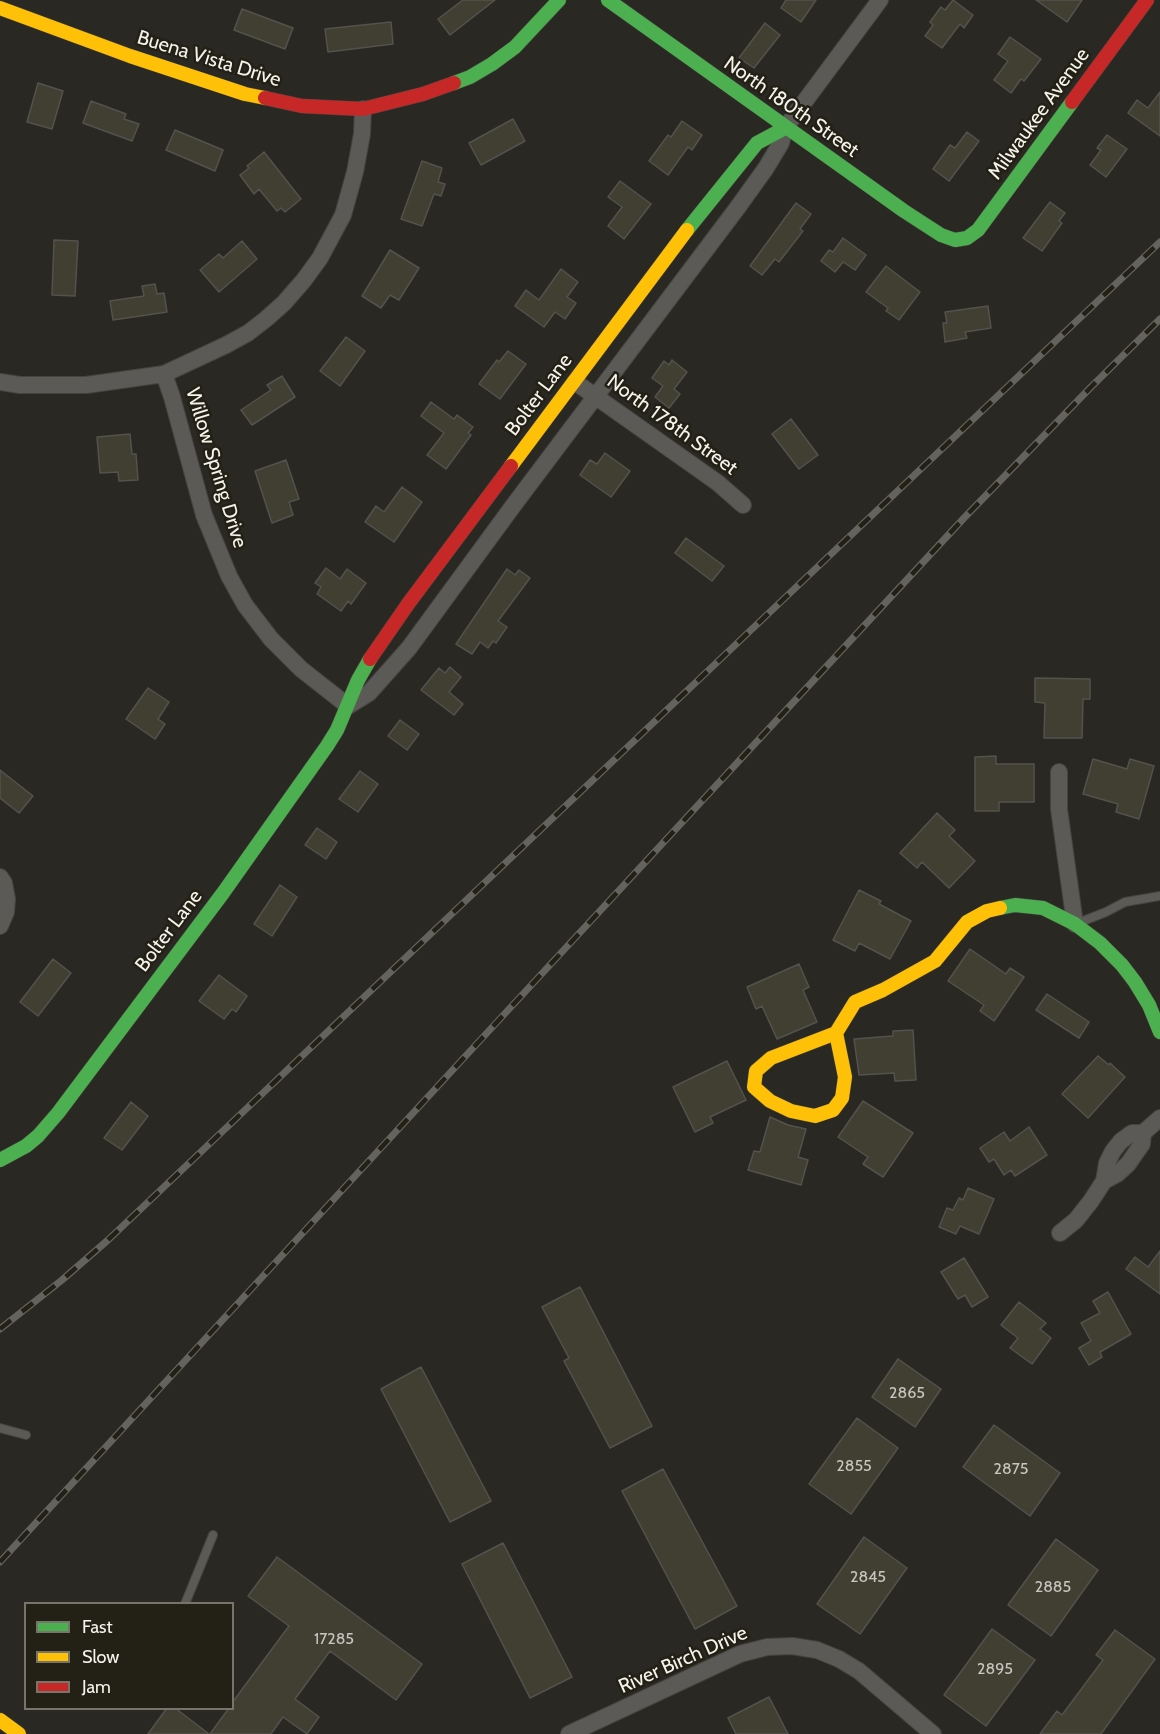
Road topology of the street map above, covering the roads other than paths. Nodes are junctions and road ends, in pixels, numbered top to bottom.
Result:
1 (559, 0) edge
2 (608, 0) edge
3 (880, 0) edge
4 (1147, 0) edge
5 (0, 8) edge
6 (363, 108) junction
7 (785, 128) junction
8 (955, 240) joint
9 (164, 374) junction
10 (0, 382) edge
11 (574, 382) junction
12 (596, 397) junction
13 (743, 505) dead end
14 (348, 706) junction
15 (1059, 772) dead end
16 (0, 877) edge
17 (1160, 896) edge
18 (1075, 924) junction
19 (0, 926) edge
20 (1160, 1032) edge
21 (836, 1033) junction
22 (1160, 1118) edge
23 (0, 1160) edge
24 (1060, 1233) dead end
25 (0, 1428) edge
26 (26, 1435) dead end
27 (213, 1535) dead end
28 (185, 1602) edge
29 (0, 1720) edge
30 (19, 1734) edge
31 (569, 1734) edge
32 (933, 1734) edge

1 - 6 street, Buena Vista Drive
2 - 7 street, North 180th Street
3 - 7 street, Bolter Lane
4 - 8 street, Milwaukee Avenue
5 - 6 street, Buena Vista Drive
6 - 9 street
7 - 8 street, North 180th Street
7 - 11 street, Bolter Lane
7 - 12 street, Bolter Lane
9 - 10 street
9 - 14 street, Willow Spring Drive
11 - 12 street, North 178th Street
11 - 14 street, Bolter Lane
12 - 13 street, North 178th Street
12 - 14 street, Bolter Lane
14 - 23 street, Bolter Lane
15 - 18 street
16 - 19 street
17 - 18 lane
18 - 20 street
18 - 21 street
21 - 21 street
22 - 24 street
25 - 26 lane
27 - 28 lane
29 - 30 street
31 - 32 street, River Birch Drive

